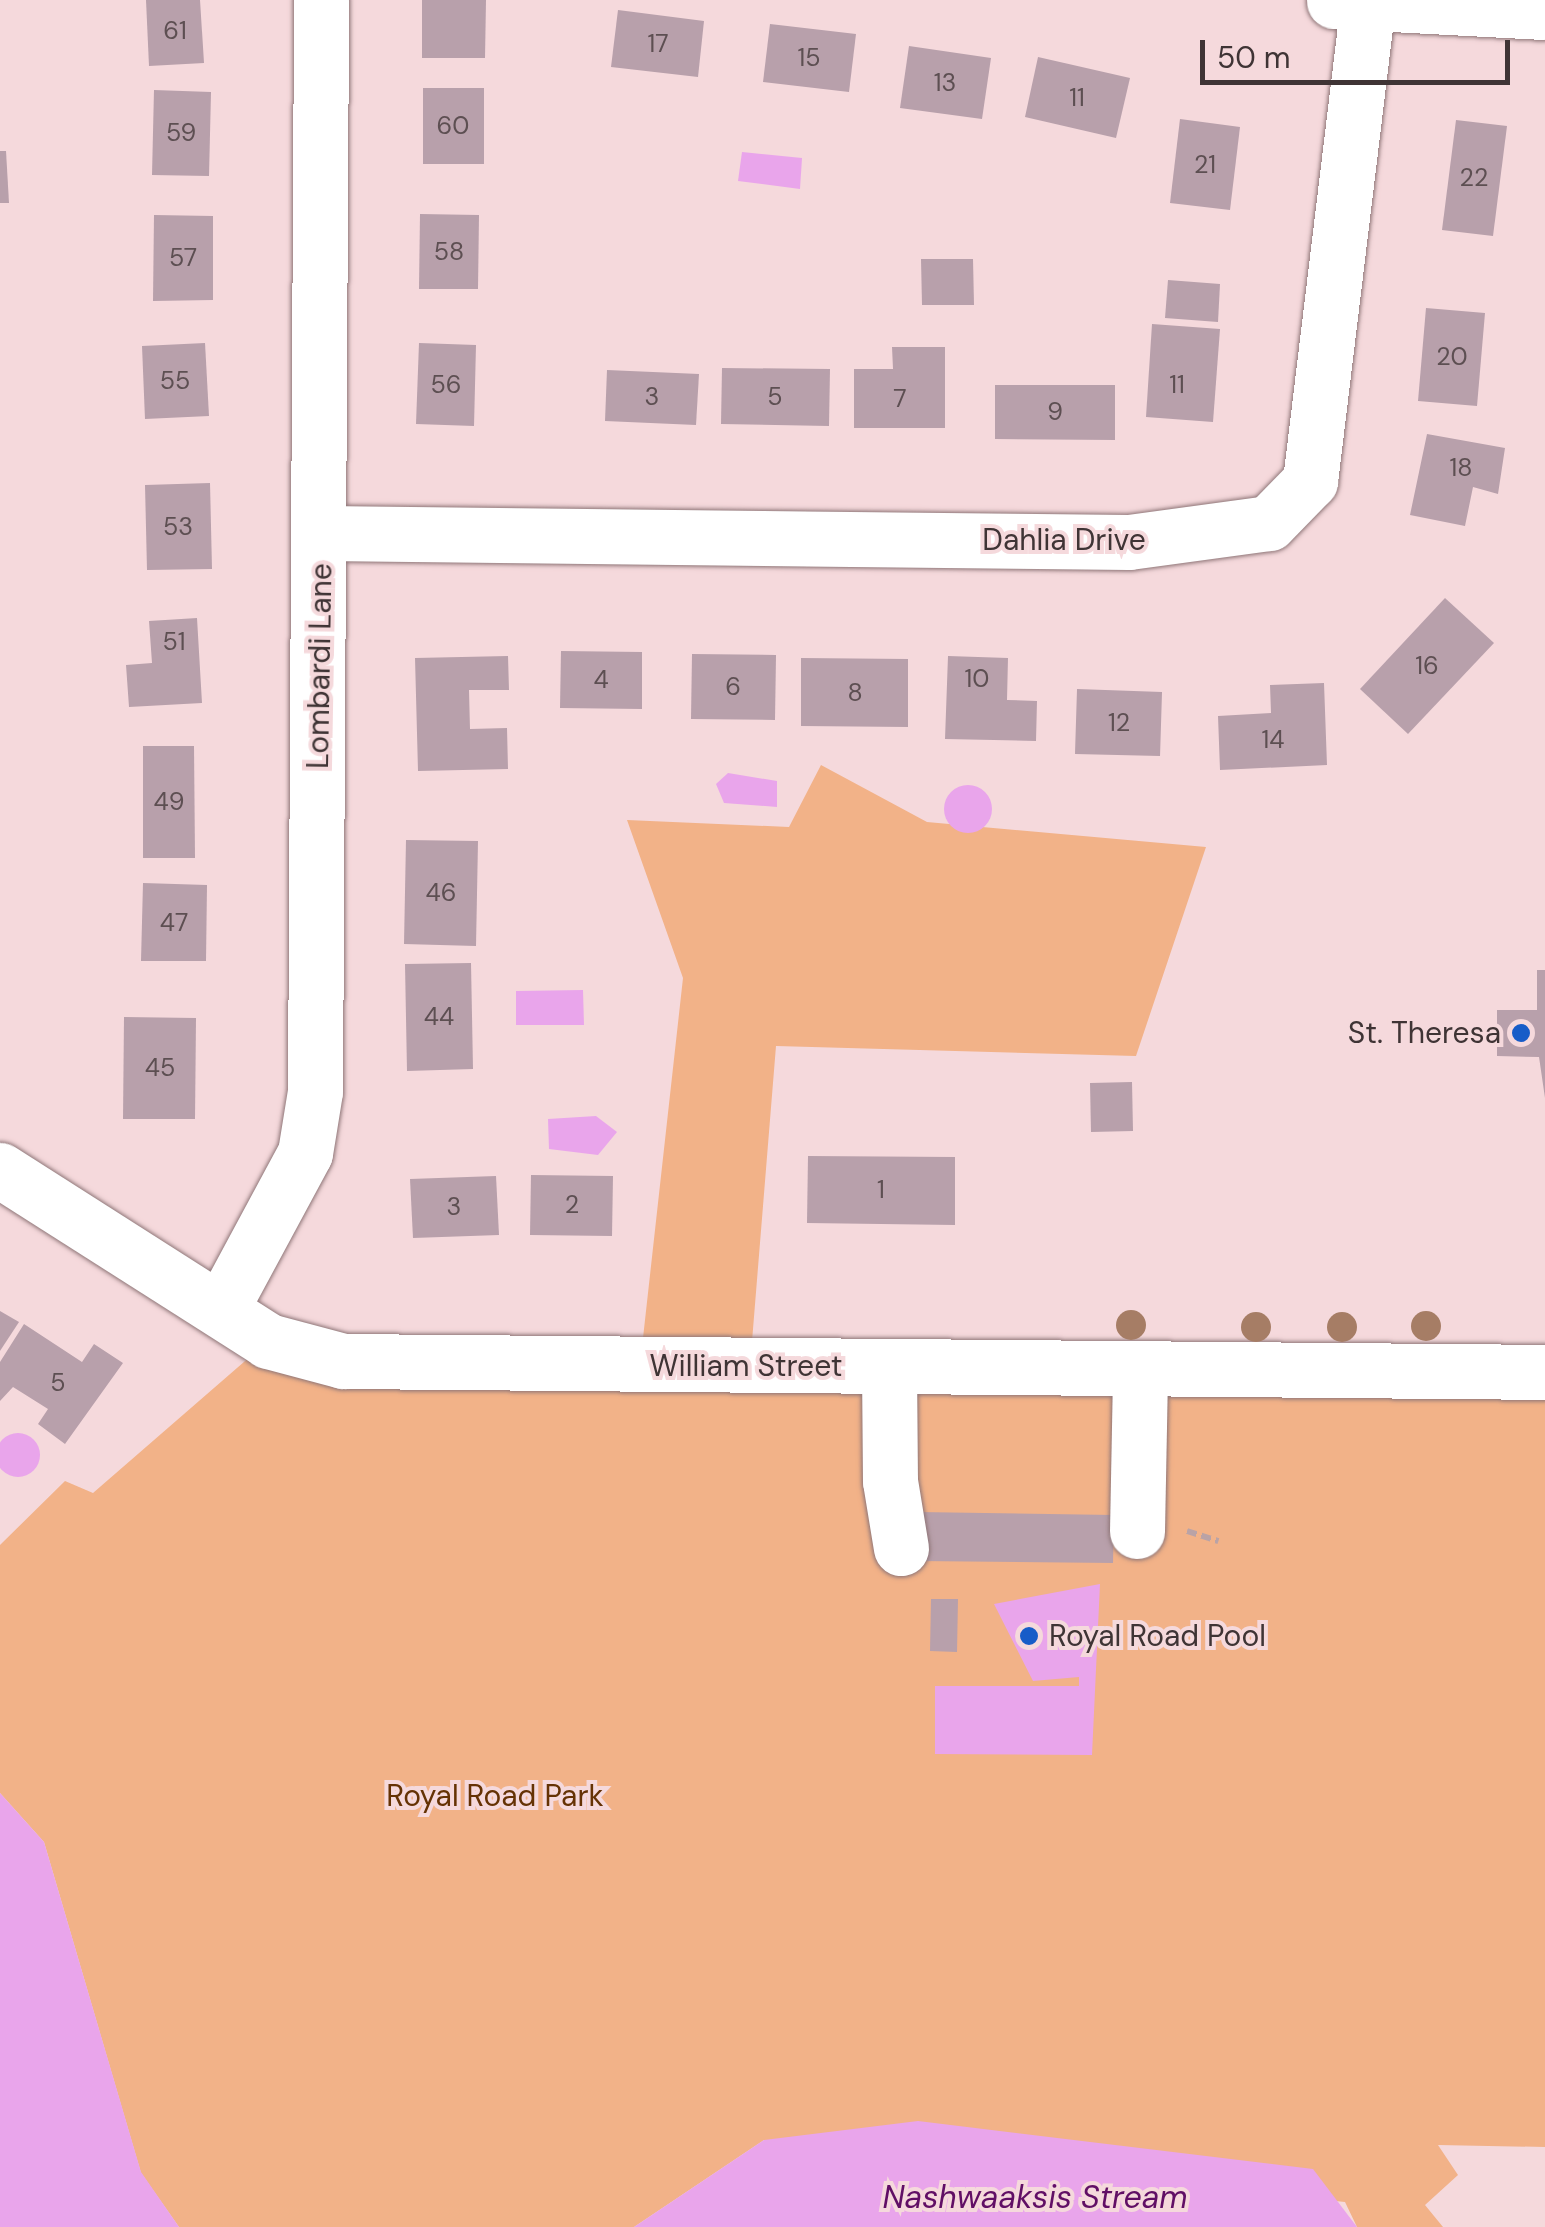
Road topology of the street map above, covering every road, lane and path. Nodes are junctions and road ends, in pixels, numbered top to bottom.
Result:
1 (322, 0) edge
2 (1348, 4) edge
3 (1545, 12) edge
4 (322, 533) junction
5 (0, 1170) edge
6 (221, 1309) junction
7 (889, 1368) junction
8 (1140, 1369) junction
9 (1545, 1372) edge
10 (1162, 1531) joint
11 (1218, 1540) dead end
12 (901, 1548) dead end

1 - 4 street, Lombardi Lane
2 - 3 street
2 - 4 street, Dahlia Drive
4 - 6 street, Lombardi Lane
5 - 6 street, William Street
6 - 7 street, William Street
7 - 8 street, William Street
7 - 12 street
8 - 9 street, William Street
8 - 10 street
10 - 11 path

